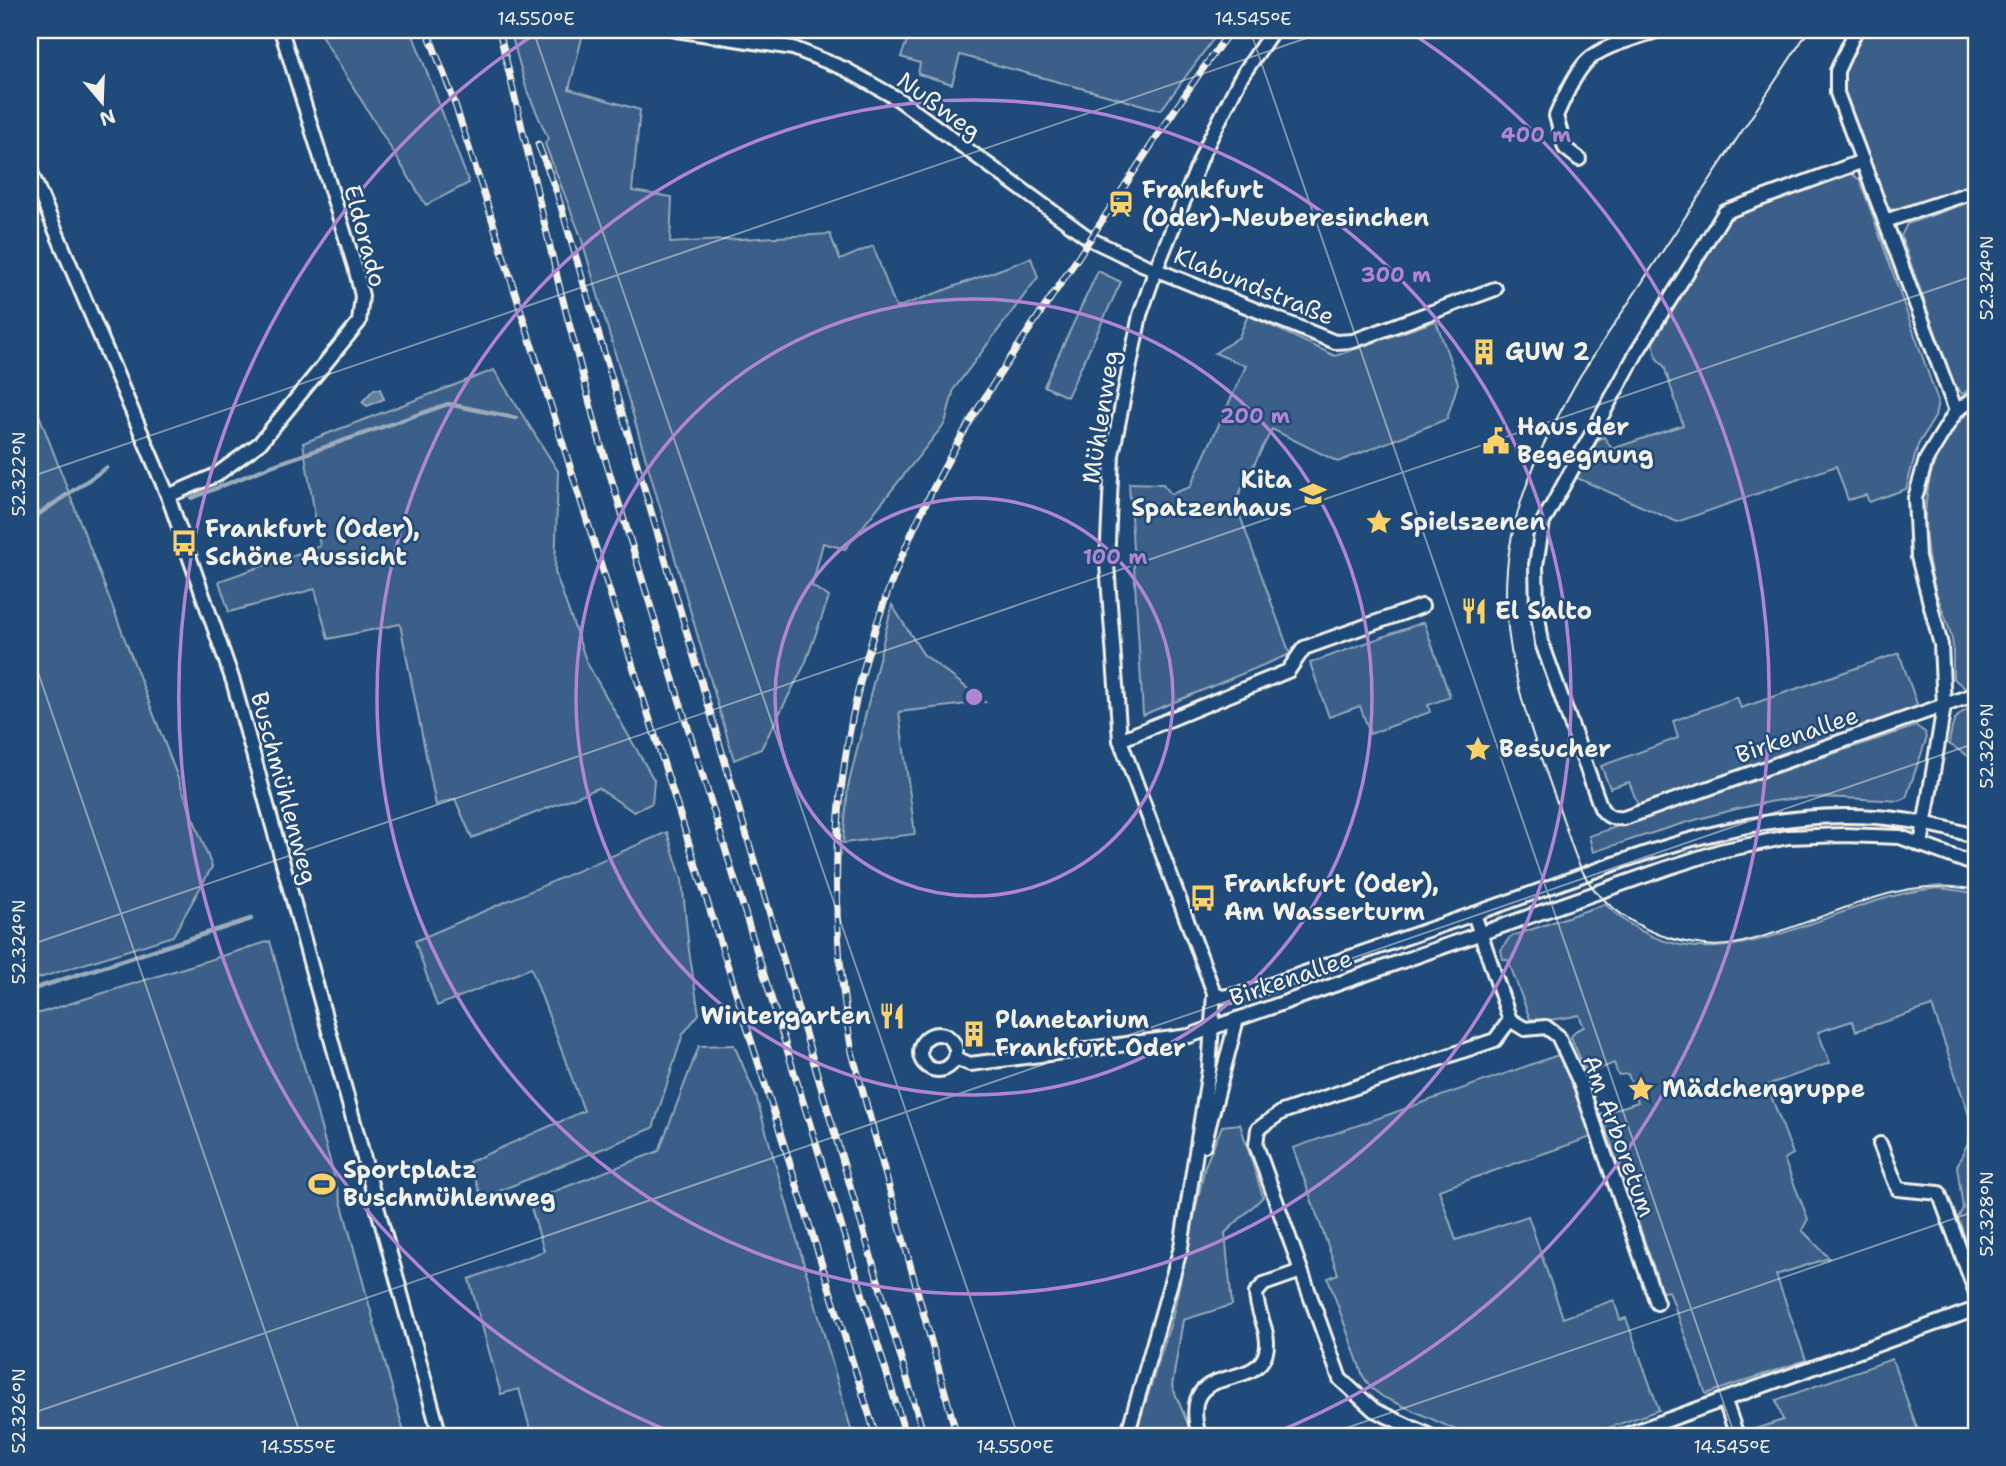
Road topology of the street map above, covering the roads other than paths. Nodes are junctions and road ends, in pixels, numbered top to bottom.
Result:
1 (281, 30) edge
2 (676, 30) edge
3 (1273, 30) edge
4 (1659, 30) edge
5 (1856, 30) edge
6 (1579, 159) dead end
7 (1863, 161) junction
8 (30, 170) edge
9 (1976, 191) edge
10 (1885, 221) junction
11 (1156, 269) junction
12 (1495, 289) dead end
13 (1972, 400) dead end
14 (1956, 411) junction
15 (168, 496) junction
16 (1422, 606) dead end
17 (1976, 694) edge
18 (1944, 706) junction
19 (1120, 740) junction
20 (1924, 822) junction
21 (1976, 837) edge
22 (1920, 845) junction
23 (1976, 865) edge
24 (1474, 914) junction
25 (1482, 933) junction
26 (1214, 993) junction
27 (1237, 1019) junction
28 (1510, 1020) junction
29 (1213, 1027) junction
30 (955, 1058) dead end
31 (1880, 1144) dead end
32 (1187, 1213) junction
33 (1301, 1271) junction
34 (1976, 1293) edge
35 (1657, 1303) dead end
36 (1976, 1309) edge
37 (1725, 1401) junction
38 (440, 1436) edge
39 (1127, 1436) edge
40 (1199, 1436) edge
41 (1430, 1436) edge
42 (1623, 1436) edge
43 (1737, 1436) edge

1 - 15 street, Eldorado
2 - 11 street, Nußweg
3 - 11 street, Mühlenweg
4 - 6 street
5 - 7 street
7 - 10 street
7 - 18 street, Birkenallee
8 - 15 street, Buschmühlenweg
9 - 10 street
10 - 14 street
11 - 12 street, Klabundstraße
11 - 19 street, Mühlenweg
13 - 14 street
14 - 18 street
15 - 38 street, Buschmühlenweg
16 - 19 street
17 - 18 street, Birkenallee
18 - 20 street
19 - 26 street, Mühlenweg
20 - 21 street, Birkenallee
20 - 22 street
20 - 24 street, Birkenallee
22 - 23 street, Birkenallee
22 - 25 street, Birkenallee
24 - 25 street
24 - 26 street, Birkenallee
25 - 27 street, Birkenallee
25 - 28 street
26 - 29 street, Birkenallee
27 - 29 street, Birkenallee
27 - 32 street
28 - 33 street
28 - 35 street, Am Arboretum
29 - 30 street
29 - 32 street
31 - 34 street
32 - 39 street
33 - 40 street
33 - 41 street
36 - 37 street
37 - 42 street
37 - 43 street

